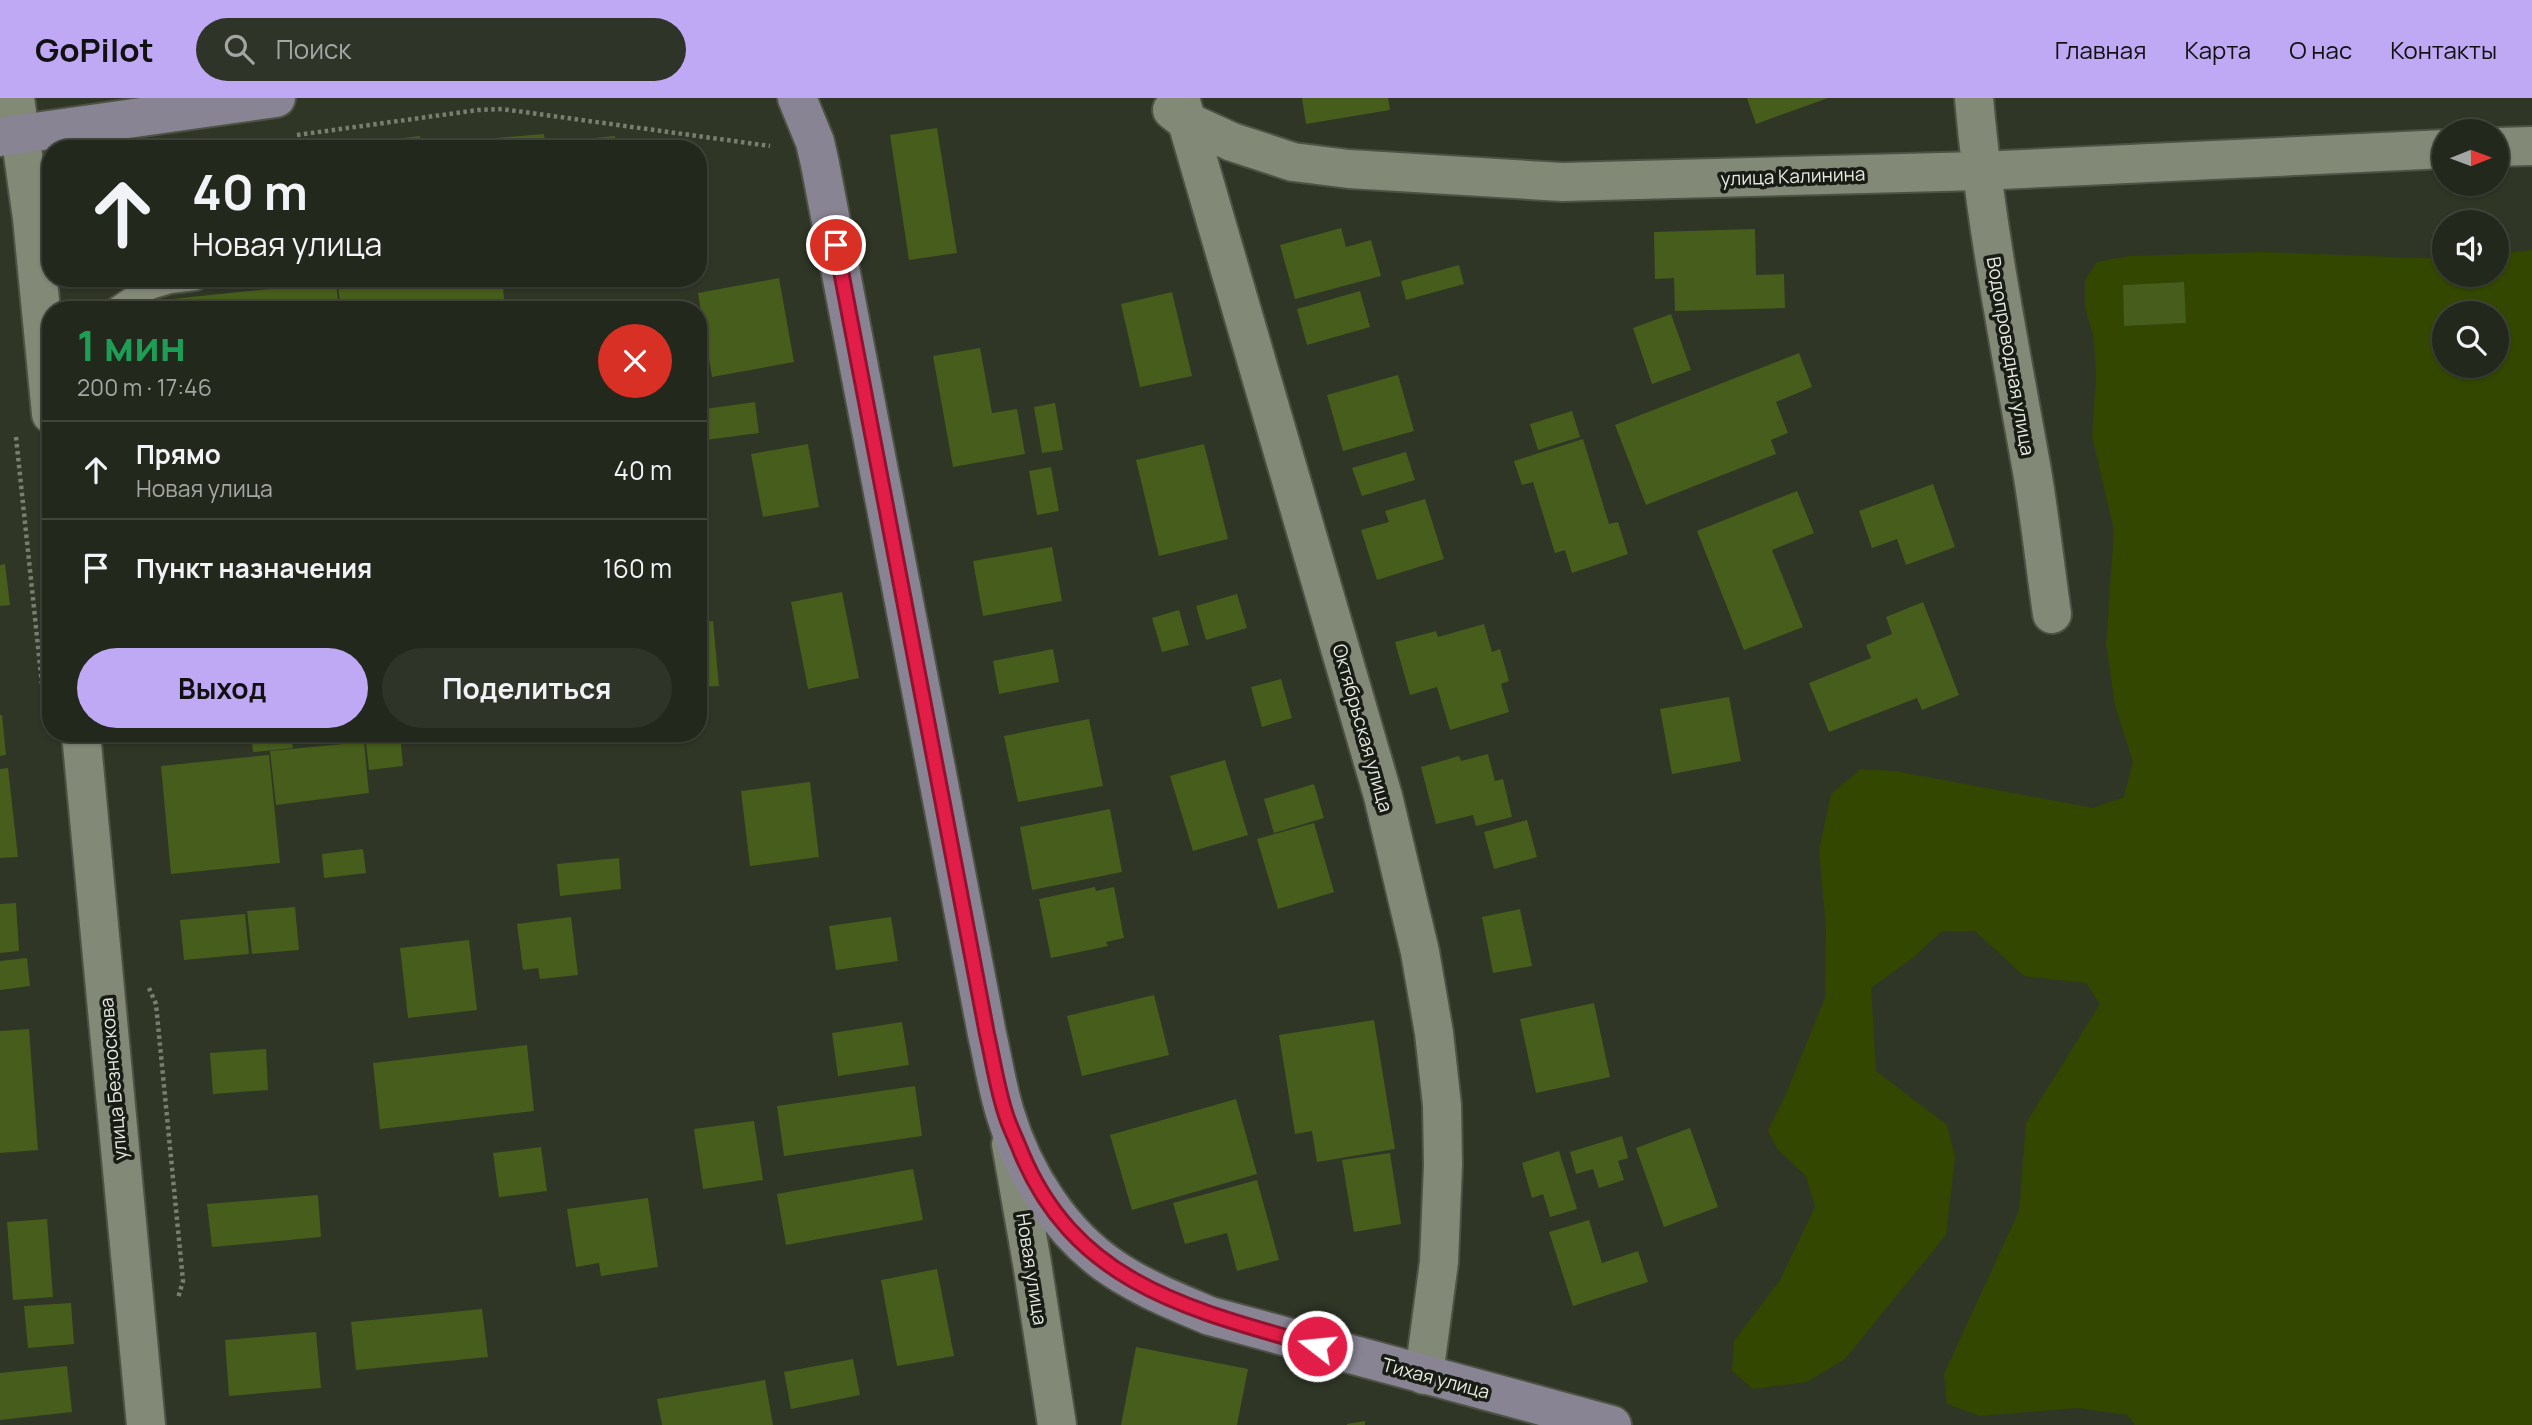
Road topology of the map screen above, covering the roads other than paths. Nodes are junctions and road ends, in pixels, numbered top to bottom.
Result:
1 (276, 98) edge
2 (797, 98) edge
3 (1156, 98) edge
4 (1974, 98) edge
5 (1183, 109) edge
6 (11, 123) edge
7 (2532, 145) edge
8 (2510, 146) edge
9 (2432, 150) edge
10 (1980, 171) junction
11 (150, 287) edge
12 (43, 301) edge
13 (129, 301) edge
14 (2052, 614) dead end
15 (82, 742) edge
16 (1005, 1114) junction
17 (1075, 1237) joint
18 (1424, 1375) junction
19 (146, 1425) edge
20 (1057, 1425) edge
21 (1612, 1425) edge

1 - 6 street
2 - 16 street, Новая улица
3 - 5 street, улица Калинина
4 - 10 street, Водопроводная улица
5 - 10 street, улица Калинина
5 - 18 street, Октябрьская улица
6 - 12 street
7 - 8 street
9 - 10 street, улица Калинина
10 - 14 street, Водопроводная улица
11 - 13 lane
15 - 19 street, улица Безноскова
16 - 17 street, Новая улица
16 - 20 street, Новая улица
17 - 18 street, Тихая улица
18 - 21 street, Тихая улица

